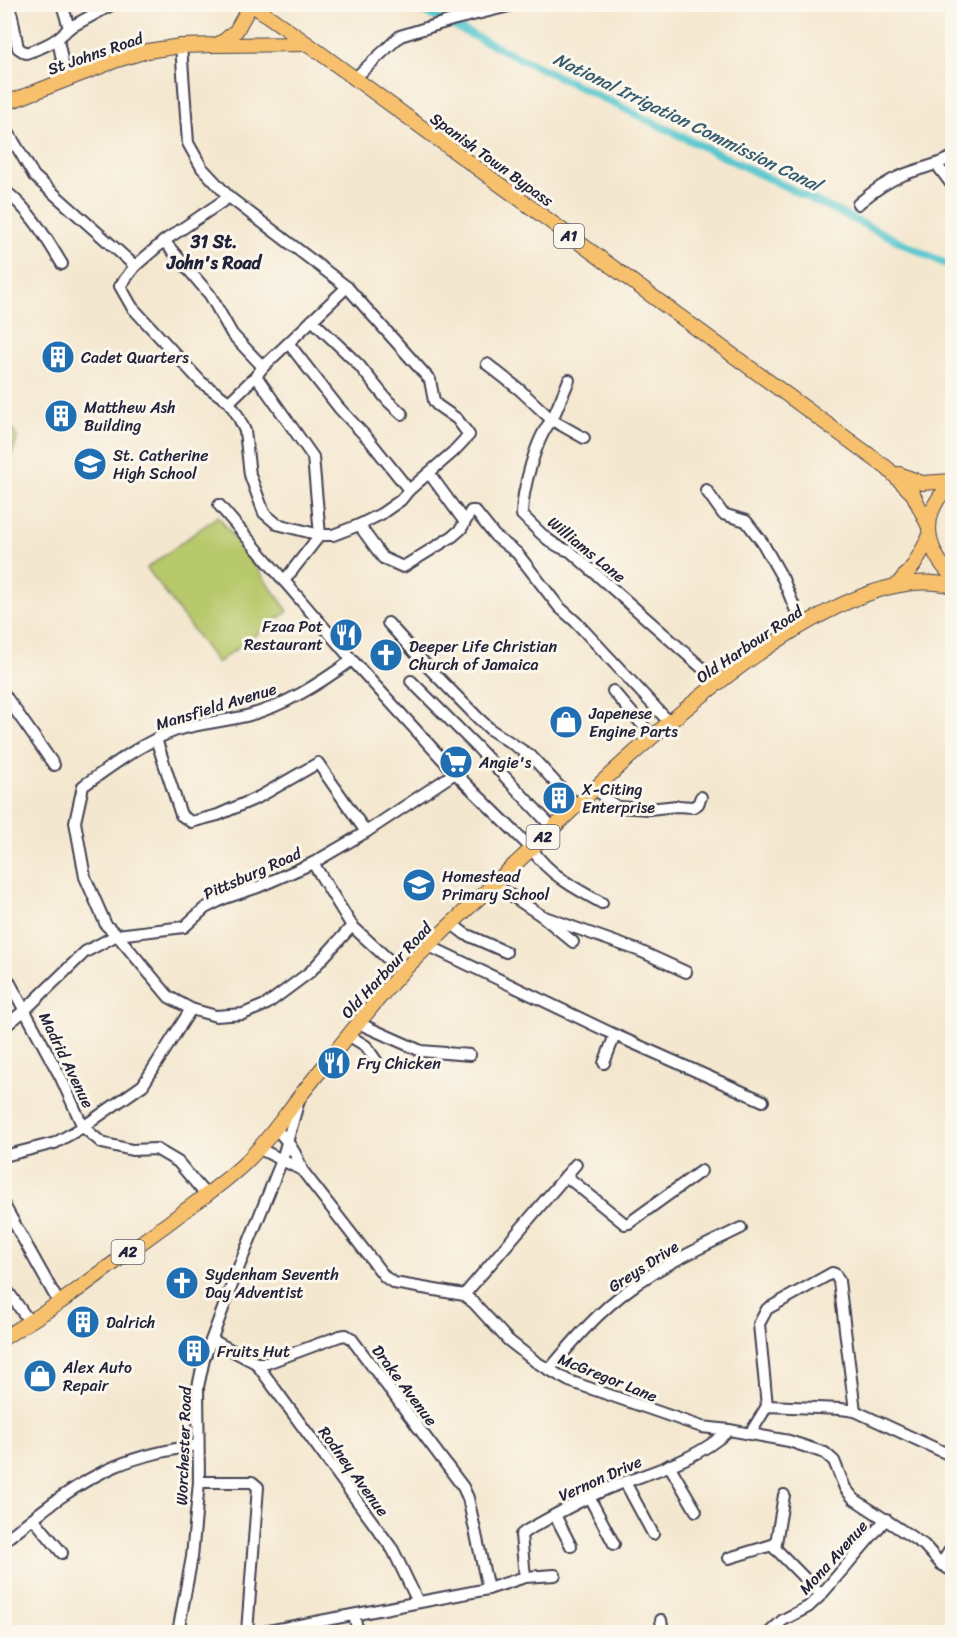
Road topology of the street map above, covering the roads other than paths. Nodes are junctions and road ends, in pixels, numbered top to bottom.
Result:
1 (8, 4) edge
2 (62, 4) edge
3 (113, 4) edge
4 (251, 4) edge
5 (517, 4) edge
6 (497, 7) edge
7 (69, 28) junction
8 (58, 40) junction
9 (307, 44) junction
10 (216, 45) junction
11 (181, 46) junction
12 (354, 79) junction
13 (66, 80) junction
14 (4, 104) edge
15 (4, 125) edge
16 (952, 157) edge
17 (937, 165) junction
18 (952, 185) edge
19 (4, 190) edge
20 (229, 197) junction
21 (858, 204) dead end
22 (164, 241) junction
23 (62, 264) dead end
24 (135, 266) junction
25 (347, 287) junction
26 (312, 320) junction
27 (289, 344) junction
28 (487, 364) dead end
29 (260, 372) junction
30 (569, 380) dead end
31 (229, 402) junction
32 (402, 414) dead end
33 (552, 420) junction
34 (584, 438) dead end
35 (887, 468) junction
36 (429, 473) junction
37 (952, 483) edge
38 (409, 490) junction
39 (706, 490) dead end
40 (219, 505) dead end
41 (464, 521) junction
42 (359, 525) junction
43 (929, 532) junction
44 (320, 535) junction
45 (952, 576) edge
46 (284, 581) junction
47 (897, 585) junction
48 (952, 586) edge
49 (388, 623) dead end
50 (802, 626) junction
51 (352, 660) junction
52 (411, 681) dead end
53 (718, 682) junction
54 (613, 691) dead end
55 (4, 694) edge
56 (669, 722) junction
57 (653, 737) junction
58 (156, 740) junction
59 (54, 765) dead end
60 (455, 773) junction
61 (597, 789) junction
62 (701, 797) dead end
63 (577, 806) junction
64 (553, 828) junction
65 (366, 832) junction
66 (531, 849) junction
67 (313, 863) junction
68 (494, 884) junction
69 (602, 903) dead end
70 (542, 916) junction
71 (452, 924) junction
72 (352, 926) junction
73 (117, 935) junction
74 (573, 942) dead end
75 (429, 946) junction
76 (506, 952) dead end
77 (4, 972) edge
78 (402, 972) junction
79 (686, 972) dead end
80 (25, 1010) junction
81 (191, 1010) junction
82 (358, 1023) junction
83 (4, 1027) edge
84 (348, 1035) junction
85 (615, 1035) junction
86 (470, 1055) dead end
87 (376, 1062) dead end
88 (604, 1063) dead end
89 (300, 1096) junction
90 (763, 1101) dead end
91 (83, 1127) junction
92 (275, 1128) junction
93 (288, 1141) junction
94 (258, 1148) junction
95 (4, 1156) edge
96 (282, 1160) junction
97 (576, 1164) dead end
98 (302, 1170) junction
99 (701, 1171) dead end
100 (566, 1176) junction
101 (206, 1195) junction
102 (4, 1205) edge
103 (741, 1228) dead end
104 (4, 1286) edge
105 (464, 1295) junction
106 (59, 1303) junction
107 (29, 1321) junction
108 (4, 1338) edge
109 (212, 1340) junction
110 (256, 1363) junction
111 (549, 1370) junction
112 (767, 1406) junction
113 (855, 1412) junction
114 (729, 1430) junction
115 (750, 1434) junction
116 (197, 1445) junction
117 (952, 1456) edge
118 (669, 1465) junction
119 (199, 1482) junction
120 (625, 1482) junction
121 (784, 1495) dead end
122 (589, 1497) junction
123 (696, 1511) dead end
124 (555, 1515) junction
125 (33, 1518) junction
126 (886, 1519) junction
127 (653, 1534) dead end
128 (4, 1541) edge
129 (614, 1544) dead end
130 (571, 1546) dead end
131 (952, 1546) edge
132 (775, 1549) junction
133 (63, 1553) dead end
134 (729, 1558) dead end
135 (939, 1562) junction
136 (952, 1572) edge
137 (555, 1575) dead end
138 (525, 1577) junction
139 (488, 1589) junction
140 (821, 1595) junction
141 (418, 1602) junction
142 (354, 1615) junction
143 (661, 1620) dead end
144 (180, 1632) edge
145 (247, 1632) edge
146 (263, 1632) edge
147 (358, 1632) edge
148 (663, 1632) edge
149 (770, 1632) edge

1 - 8 street
2 - 7 street
3 - 7 street
4 - 9 main road, Spanish Town Bypass / A1
4 - 10 main road
5 - 6 street
6 - 12 street
7 - 8 street
8 - 13 street
9 - 10 main road, St Johns Road
9 - 12 main road, Spanish Town Bypass / A1
10 - 11 main road, St Johns Road
11 - 13 main road, St Johns Road
11 - 20 street
12 - 35 main road, Spanish Town Bypass / A1
13 - 14 main road, St Johns Road
15 - 24 street
16 - 17 street
17 - 18 street
17 - 21 street
19 - 23 street
20 - 22 street
20 - 25 street
22 - 24 street
22 - 29 street
24 - 31 street
25 - 26 street
25 - 36 street
26 - 27 street
26 - 32 street
27 - 29 street
27 - 38 street
28 - 33 street
29 - 31 street
29 - 44 street
30 - 33 street
31 - 44 street
33 - 34 street
33 - 53 street, Williams Lane
35 - 37 main road, Spanish Town Bypass / A1
35 - 43 main road, Spanish Town Bypass / A1
36 - 38 street
36 - 41 street
37 - 43 main road, A1
38 - 42 street
39 - 50 street
40 - 46 street
41 - 42 street
41 - 56 street
42 - 44 street
43 - 45 main road, A1
43 - 47 main road
44 - 46 street
46 - 51 street
47 - 48 main road, Old Harbour Road / A2
47 - 50 main road, Old Harbour Road / A2
49 - 63 street
50 - 53 main road, Old Harbour Road / A2
51 - 58 street, Mansfield Avenue
51 - 60 street
52 - 64 street
53 - 56 main road, Old Harbour Road / A2
54 - 57 street
55 - 59 street
56 - 57 main road, Old Harbour Road / A2
57 - 61 main road, Old Harbour Road / A2
58 - 65 street
58 - 73 street, Mansfield Avenue
60 - 65 street, Pittsburg Road
60 - 66 street
61 - 62 street
61 - 63 main road, Old Harbour Road / A2
63 - 64 main road, Old Harbour Road / A2
64 - 66 main road, Old Harbour Road / A2
65 - 67 street, Pittsburg Road
66 - 68 main road, Old Harbour Road / A2
66 - 69 street
67 - 72 street
67 - 73 street, Pittsburg Road
68 - 70 street
68 - 71 main road, Old Harbour Road / A2
70 - 74 street
70 - 79 street
71 - 75 main road, Old Harbour Road / A2
71 - 76 street
72 - 78 street
72 - 81 street, Mansfield Avenue
73 - 80 street, Pittsburg Road
73 - 81 street, Mansfield Avenue
75 - 78 main road, Old Harbour Road / A2
75 - 85 street
77 - 80 street, Madrid Avenue
78 - 82 main road, Old Harbour Road / A2
80 - 83 street, Pittsburg Road
80 - 91 street, Madrid Avenue
81 - 91 street
82 - 84 main road, Old Harbour Road / A2
82 - 86 street
84 - 87 street
84 - 89 main road, Old Harbour Road / A2
85 - 88 street
85 - 90 street
89 - 92 main road, Old Harbour Road / A2
89 - 93 street, Worchester Road
91 - 95 street
91 - 101 street, Madrid Avenue
92 - 93 street
92 - 94 main road, Old Harbour Road / A2
93 - 96 street, Worchester Road
93 - 98 street
94 - 96 street
94 - 101 main road, Old Harbour Road / A2
96 - 98 street
96 - 109 street, Worchester Road
97 - 100 street
98 - 105 street
99 - 100 street
100 - 105 street
101 - 106 main road, Old Harbour Road / A2
102 - 106 street
103 - 111 street, Greys Drive
104 - 107 street
105 - 111 street, McGregor Lane
106 - 107 main road, Old Harbour Road / A2
107 - 108 main road, Old Harbour Road / A2
109 - 110 street
109 - 116 street, Worchester Road
110 - 139 street, Drake Avenue
110 - 141 street, Rodney Avenue
111 - 114 street, McGregor Lane
112 - 113 street
112 - 113 street
112 - 115 street
113 - 117 street
114 - 115 street, McGregor Lane
114 - 118 street, Vernon Drive
115 - 126 street, McGregor Lane
116 - 119 street, Worchester Road
116 - 125 street
118 - 120 street, Vernon Drive
118 - 123 street
119 - 144 street, Worchester Road
119 - 145 street
120 - 122 street, Vernon Drive
120 - 127 street
121 - 132 street
122 - 124 street, Vernon Drive
122 - 129 street
124 - 130 street
124 - 138 street, Vernon Drive
125 - 128 street
125 - 133 street
126 - 135 street, McGregor Lane
126 - 140 street, Mona Avenue
131 - 135 street
132 - 134 street
132 - 140 street
135 - 136 street, McGregor Lane
137 - 138 street
138 - 139 street
139 - 141 street
140 - 149 street, Mona Avenue
141 - 142 street
142 - 146 street
142 - 147 street
143 - 148 street

